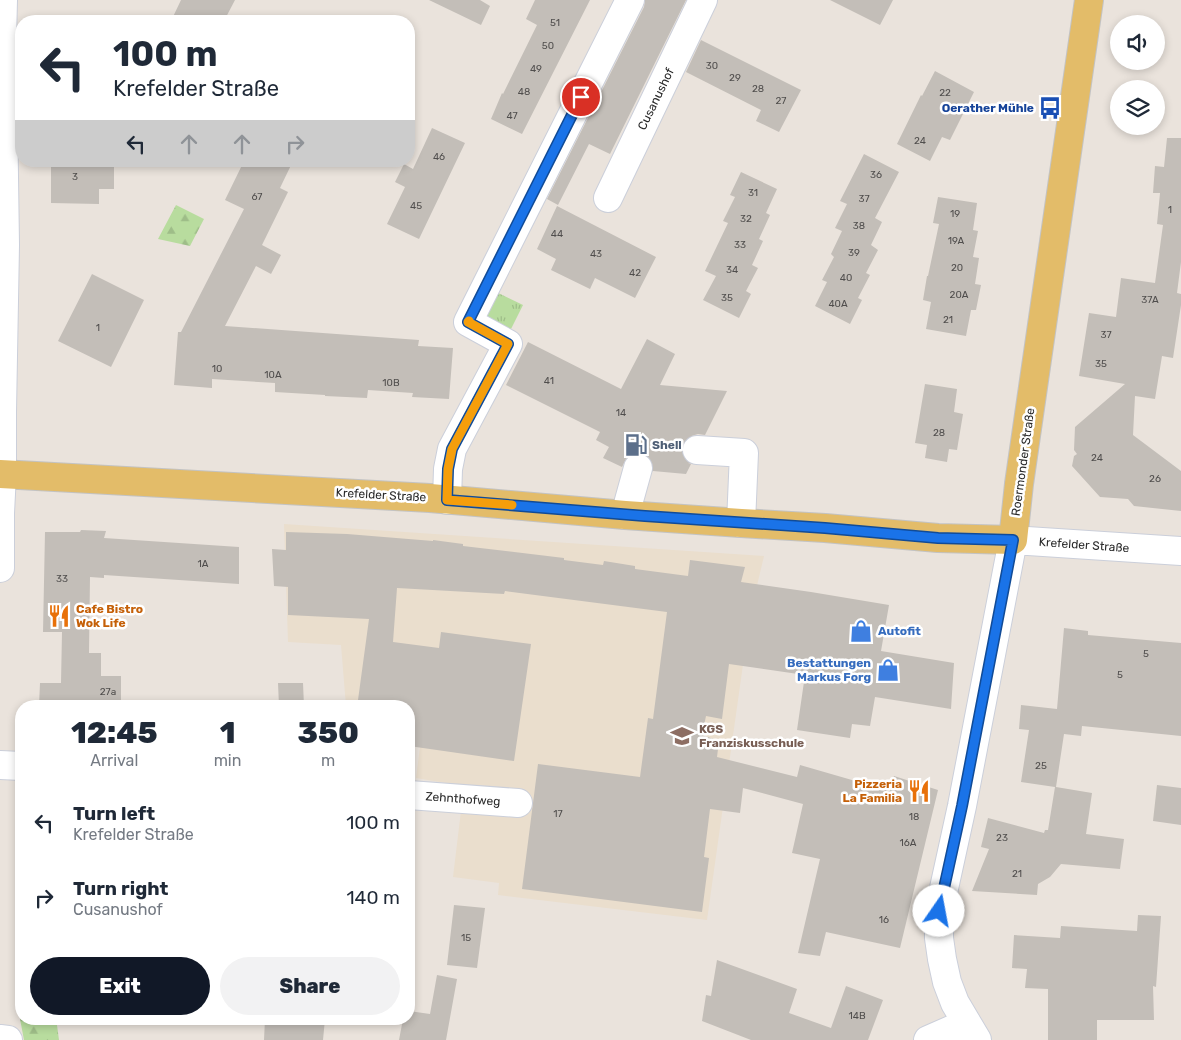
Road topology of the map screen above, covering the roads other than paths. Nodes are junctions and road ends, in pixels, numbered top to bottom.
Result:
1 (3, 0) edge
2 (630, 0) edge
3 (703, 0) edge
4 (1089, 0) edge
5 (608, 198) dead end
6 (697, 450) tunnel mouth
7 (638, 468) tunnel mouth
8 (1, 474) edge
9 (447, 500) junction
10 (626, 515) junction
11 (741, 524) junction
12 (1013, 540) junction
13 (1181, 551) edge
14 (0, 568) edge
15 (0, 765) edge
16 (15, 766) edge
17 (415, 795) edge
18 (518, 803) dead end
19 (972, 1032) edge
20 (0, 1039) edge
21 (8, 1040) edge
22 (928, 1040) edge

1 - 8 street
2 - 9 street
3 - 5 street, Cusanushof
4 - 12 main road, Roermonder Straße
6 - 11 street
7 - 10 street
8 - 9 main road, Krefelder Straße
8 - 14 street
9 - 10 main road, Krefelder Straße
10 - 11 main road, Krefelder Straße
11 - 12 main road, Krefelder Straße
12 - 13 street, Krefelder Straße
12 - 19 street, Roermonder Straße
15 - 16 street
17 - 18 street, Zehnthofweg
19 - 22 street, Roermonder Straße
20 - 21 street

